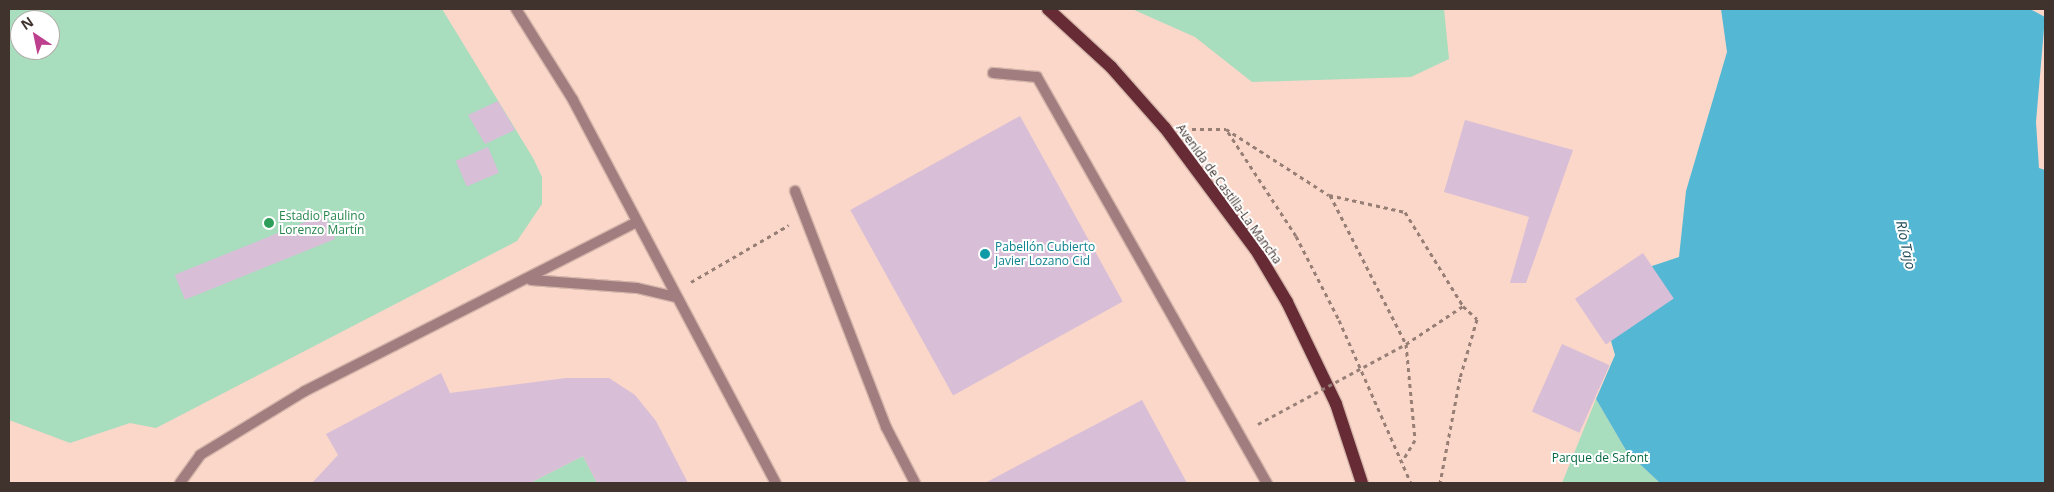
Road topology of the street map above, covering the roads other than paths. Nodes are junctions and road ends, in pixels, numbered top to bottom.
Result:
1 (516, 9) edge
2 (1048, 9) edge
3 (994, 73) dead end
4 (795, 191) dead end
5 (636, 222) junction
6 (530, 280) junction
7 (675, 297) junction
8 (180, 483) edge
9 (776, 483) edge
10 (915, 483) edge
11 (1267, 483) edge
12 (1362, 483) edge

1 - 5 street
2 - 12 main road, Avenida de Castilla-La Mancha
3 - 11 street
4 - 10 street
5 - 6 street
5 - 7 street
6 - 7 street
6 - 8 street
7 - 9 street

